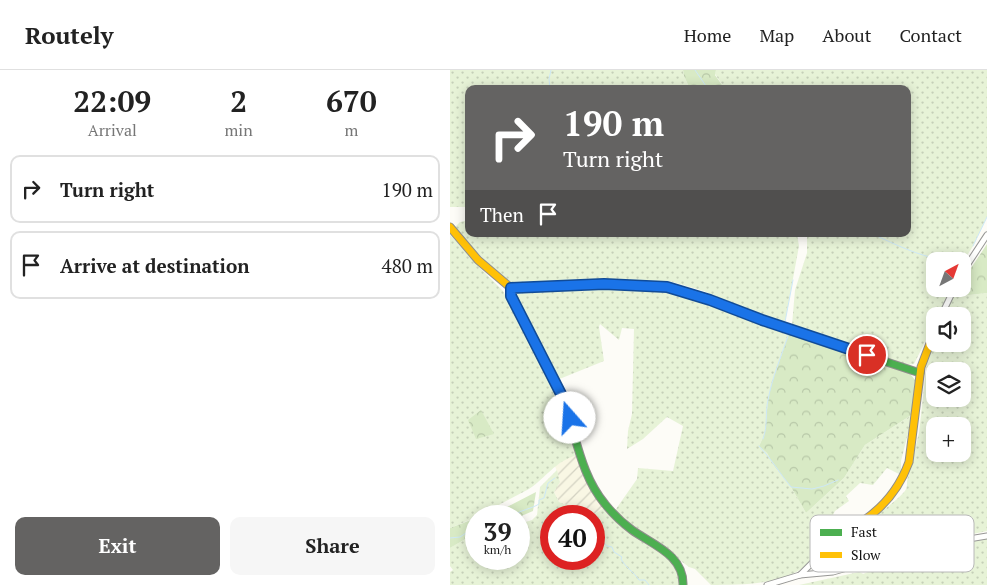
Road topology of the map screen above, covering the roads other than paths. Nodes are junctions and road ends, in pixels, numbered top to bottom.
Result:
1 (451, 229) edge
2 (987, 235) edge
3 (971, 259) edge
4 (511, 288) junction
5 (926, 352) edge
6 (920, 372) junction
7 (871, 515) edge
8 (987, 536) edge
9 (974, 538) edge
10 (810, 565) edge
11 (833, 572) edge
12 (800, 575) junction
13 (683, 585) edge
14 (767, 585) edge

1 - 4 street
2 - 3 street
4 - 6 street
4 - 13 street
5 - 6 street
6 - 7 street
8 - 9 street
10 - 12 street
11 - 12 street
12 - 14 street

